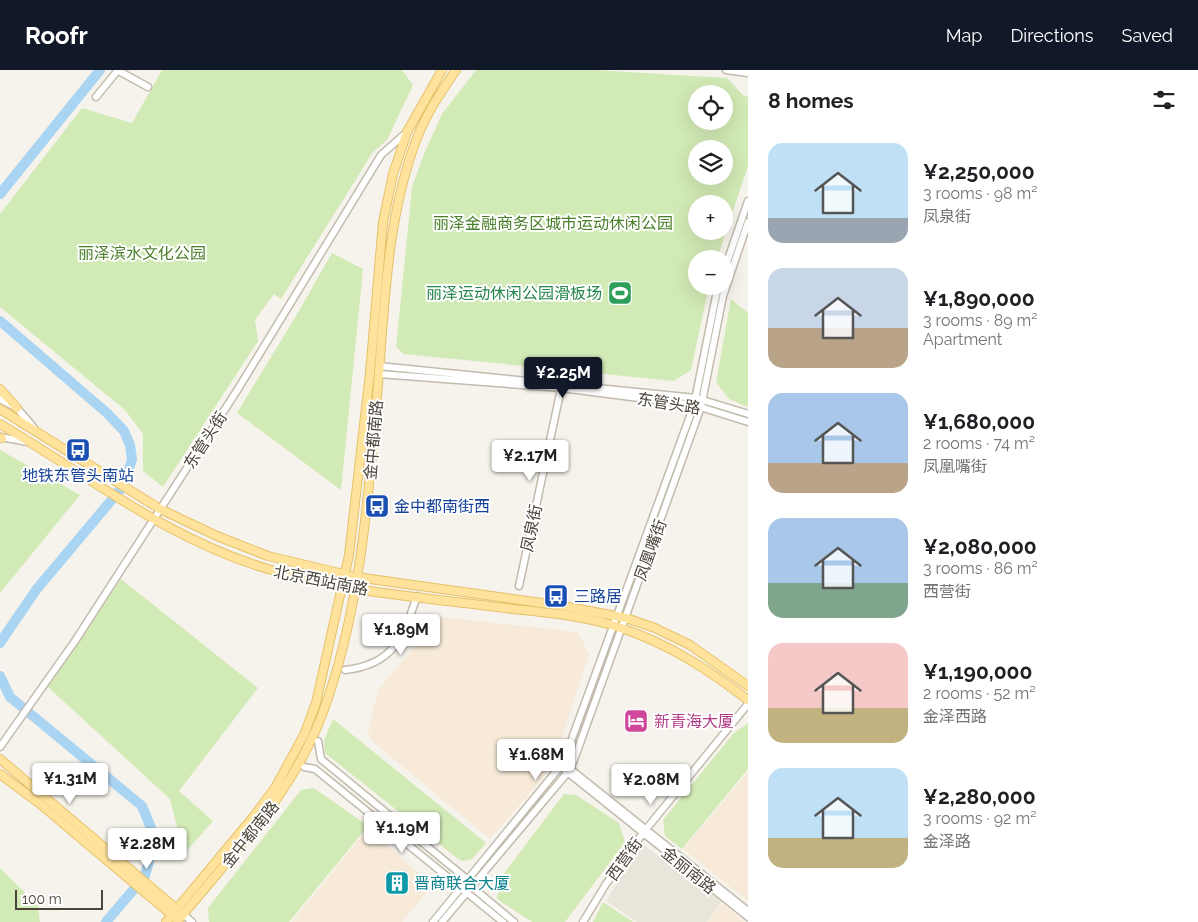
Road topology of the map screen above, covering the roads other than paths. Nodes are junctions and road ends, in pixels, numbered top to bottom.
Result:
1 (117, 70) edge
2 (442, 70) edge
3 (456, 70) edge
4 (726, 70) edge
5 (748, 73) edge
6 (148, 86) dead end
7 (96, 97) dead end
8 (406, 132) junction
9 (748, 201) edge
10 (748, 222) edge
11 (731, 250) edge
12 (716, 295) edge
13 (379, 370) junction
14 (562, 386) junction
15 (0, 390) edge
16 (0, 398) edge
17 (698, 403) junction
18 (17, 408) junction
19 (0, 409) edge
20 (748, 414) edge
21 (748, 422) edge
22 (0, 424) edge
23 (38, 433) junction
24 (1, 438) edge
25 (31, 442) junction
26 (160, 509) junction
27 (154, 520) junction
28 (346, 574) junction
29 (356, 577) junction
30 (519, 586) dead end
31 (343, 588) junction
32 (354, 589) junction
33 (417, 596) junction
34 (617, 617) junction
35 (626, 618) junction
36 (614, 626) junction
37 (622, 628) junction
38 (345, 670) dead end
39 (748, 686) edge
40 (747, 704) edge
41 (318, 741) dead end
42 (0, 747) edge
43 (0, 758) edge
44 (562, 765) junction
45 (304, 767) dead end
46 (569, 770) junction
47 (0, 774) edge
48 (644, 831) junction
49 (123, 870) junction
50 (467, 887) junction
51 (748, 910) edge
52 (178, 917) edge
53 (748, 917) edge
54 (166, 922) edge
55 (192, 922) edge
56 (433, 922) edge
57 (442, 922) edge
58 (503, 922) edge
59 (514, 922) edge
60 (584, 922) edge

1 - 6 street
1 - 7 street
2 - 8 main road, 金中都南路
3 - 13 main road, 金中都南路
4 - 5 street
8 - 26 street, 东管头街
8 - 28 main road, 金中都南路
9 - 11 street
10 - 17 street, 凤凰嘴街
12 - 17 street, 凤凰嘴街
13 - 14 street, 东管头路
13 - 29 main road, 金中都南路
14 - 17 street, 东管头路
14 - 30 street, 凤泉街
15 - 18 main road
16 - 18 street
17 - 20 street, 东管头路
17 - 21 street, 东管头路
17 - 34 street, 凤凰嘴街
17 - 35 street, 凤凰嘴街
18 - 23 street
19 - 23 main road, 北京西站南路
22 - 25 main road, 北京西站南路
23 - 26 main road, 北京西站南路
24 - 25 street
25 - 27 main road, 北京西站南路
26 - 27 street, 东管头街
26 - 28 main road, 北京西站南路
27 - 31 main road, 北京西站南路
27 - 42 street, 东管头街
28 - 29 main road, 北京西站南路
28 - 31 main road, 金中都南路
29 - 32 main road, 金中都南路
29 - 34 main road, 北京西站南路
31 - 32 main road, 北京西站南路
31 - 52 main road, 金中都南路
32 - 33 main road, 北京西站南路
32 - 52 main road, 金中都南路
33 - 36 main road, 北京西站南路
33 - 38 street
34 - 35 main road, 北京西站南路
34 - 36 street, 凤凰嘴街
35 - 37 street, 凤凰嘴街
35 - 39 main road, 北京西站南路
36 - 37 main road, 北京西站南路
36 - 44 street, 凤凰嘴街
37 - 40 main road, 北京西站南路
37 - 46 street, 凤凰嘴街
40 - 48 street, 西营街
41 - 50 street
43 - 49 main road
44 - 46 street, 金丽南路
44 - 50 street, 凤凰嘴街
45 - 50 street
46 - 48 street, 金丽南路
46 - 50 street, 凤凰嘴街
47 - 49 main road
48 - 51 street, 金丽南路
48 - 53 street, 金丽南路
48 - 60 street, 西营街
49 - 52 main road
50 - 56 street, 凤凰嘴街
50 - 57 street, 凤凰嘴街
50 - 58 street
50 - 59 street
52 - 54 main road, 金中都南路
52 - 55 street

